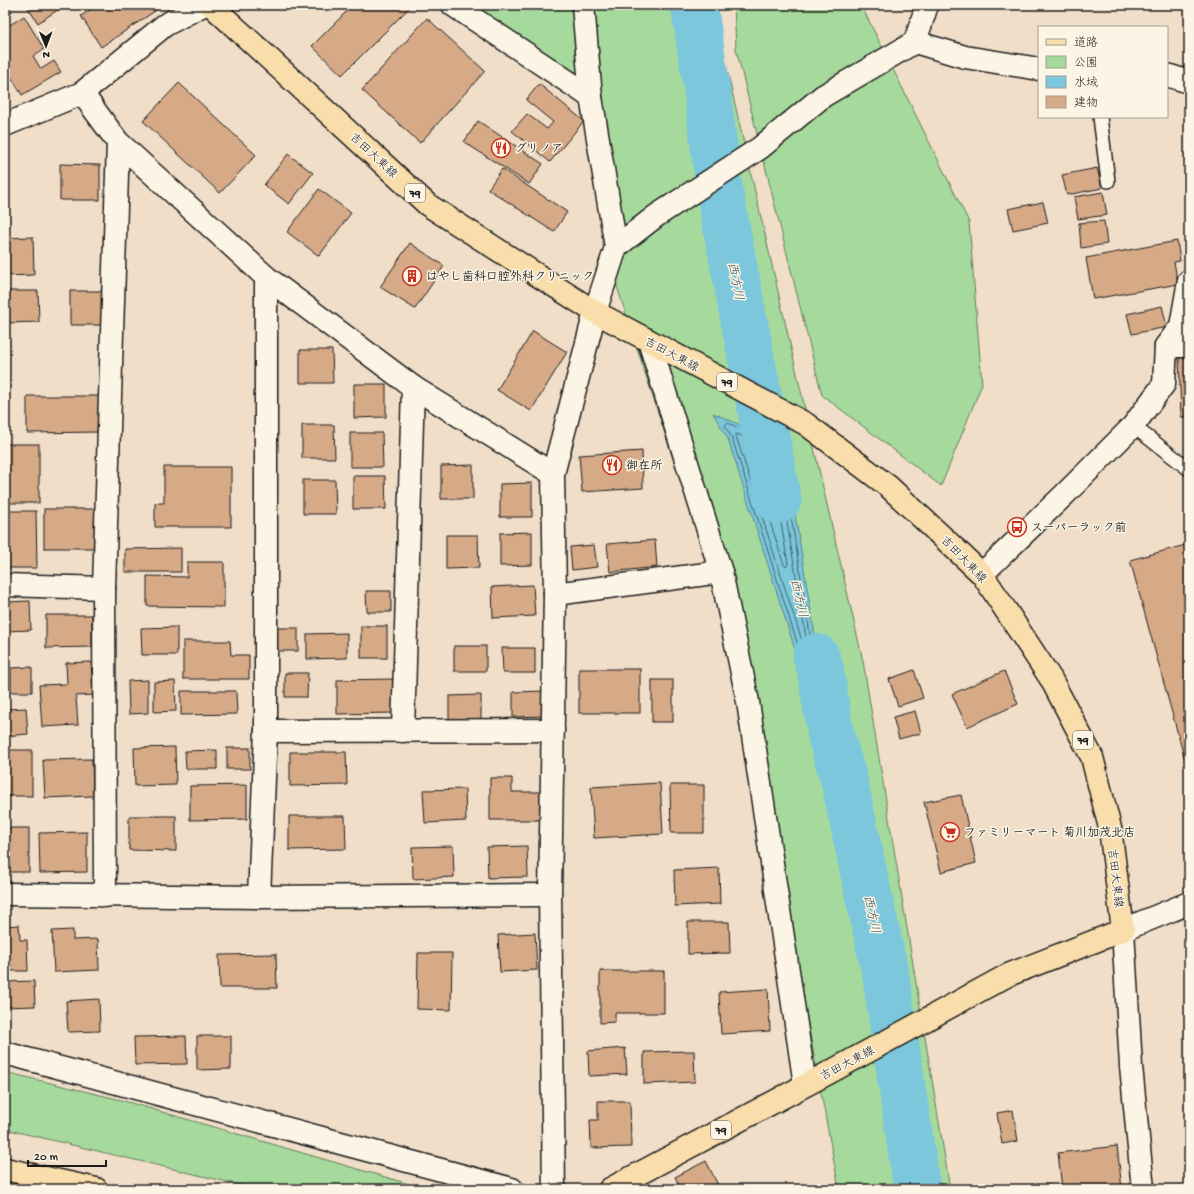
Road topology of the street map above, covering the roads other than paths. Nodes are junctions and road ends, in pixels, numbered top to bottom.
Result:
1 (204, 5) edge
2 (211, 5) edge
3 (453, 5) edge
4 (583, 5) edge
5 (927, 5) edge
6 (915, 42) junction
7 (1038, 69) edge
8 (1168, 75) edge
9 (1189, 82) edge
10 (82, 92) junction
11 (591, 97) junction
12 (1100, 118) edge
13 (5, 125) edge
14 (118, 142) junction
15 (1108, 181) dead end
16 (616, 247) junction
17 (266, 277) junction
18 (1189, 282) edge
19 (595, 312) junction
20 (649, 341) junction
21 (1166, 346) junction
22 (1189, 346) edge
23 (413, 387) junction
24 (1132, 426) junction
25 (1189, 469) edge
26 (553, 474) junction
27 (721, 572) junction
28 (982, 574) junction
29 (5, 585) edge
30 (104, 588) junction
31 (555, 594) junction
32 (553, 730) junction
33 (266, 731) junction
34 (403, 731) junction
35 (5, 894) edge
36 (550, 895) junction
37 (105, 896) junction
38 (259, 897) junction
39 (1189, 902) edge
40 (1123, 930) junction
41 (5, 1054) edge
42 (804, 1085) junction
43 (5, 1169) edge
44 (96, 1189) edge
45 (512, 1189) edge
46 (554, 1189) edge
47 (610, 1189) edge
48 (1143, 1189) edge

1 - 10 street
2 - 19 main road, 吉田大東線 / 79
3 - 11 street
4 - 11 street
5 - 6 street
6 - 7 street
6 - 16 street
8 - 9 street
10 - 13 street
10 - 14 street
11 - 16 street
12 - 15 lane
14 - 17 street
14 - 30 street
16 - 19 street
17 - 23 street
17 - 33 street
18 - 21 street
19 - 20 main road, 吉田大東線 / 79
19 - 26 street
20 - 27 street
20 - 28 main road, 吉田大東線 / 79
21 - 22 street
21 - 24 street
23 - 26 street
23 - 34 street
24 - 25 lane
24 - 28 street
26 - 31 street
27 - 31 street
27 - 42 street
28 - 40 main road, 吉田大東線 / 79
29 - 30 street
30 - 37 street
31 - 32 street
32 - 34 street
32 - 36 street
33 - 34 street
33 - 38 street
35 - 37 street
36 - 38 street
36 - 46 street
37 - 38 street
39 - 40 street
40 - 42 main road, 吉田大東線 / 79
40 - 48 street
41 - 45 street
42 - 47 main road, 吉田大東線 / 79
43 - 44 main road

